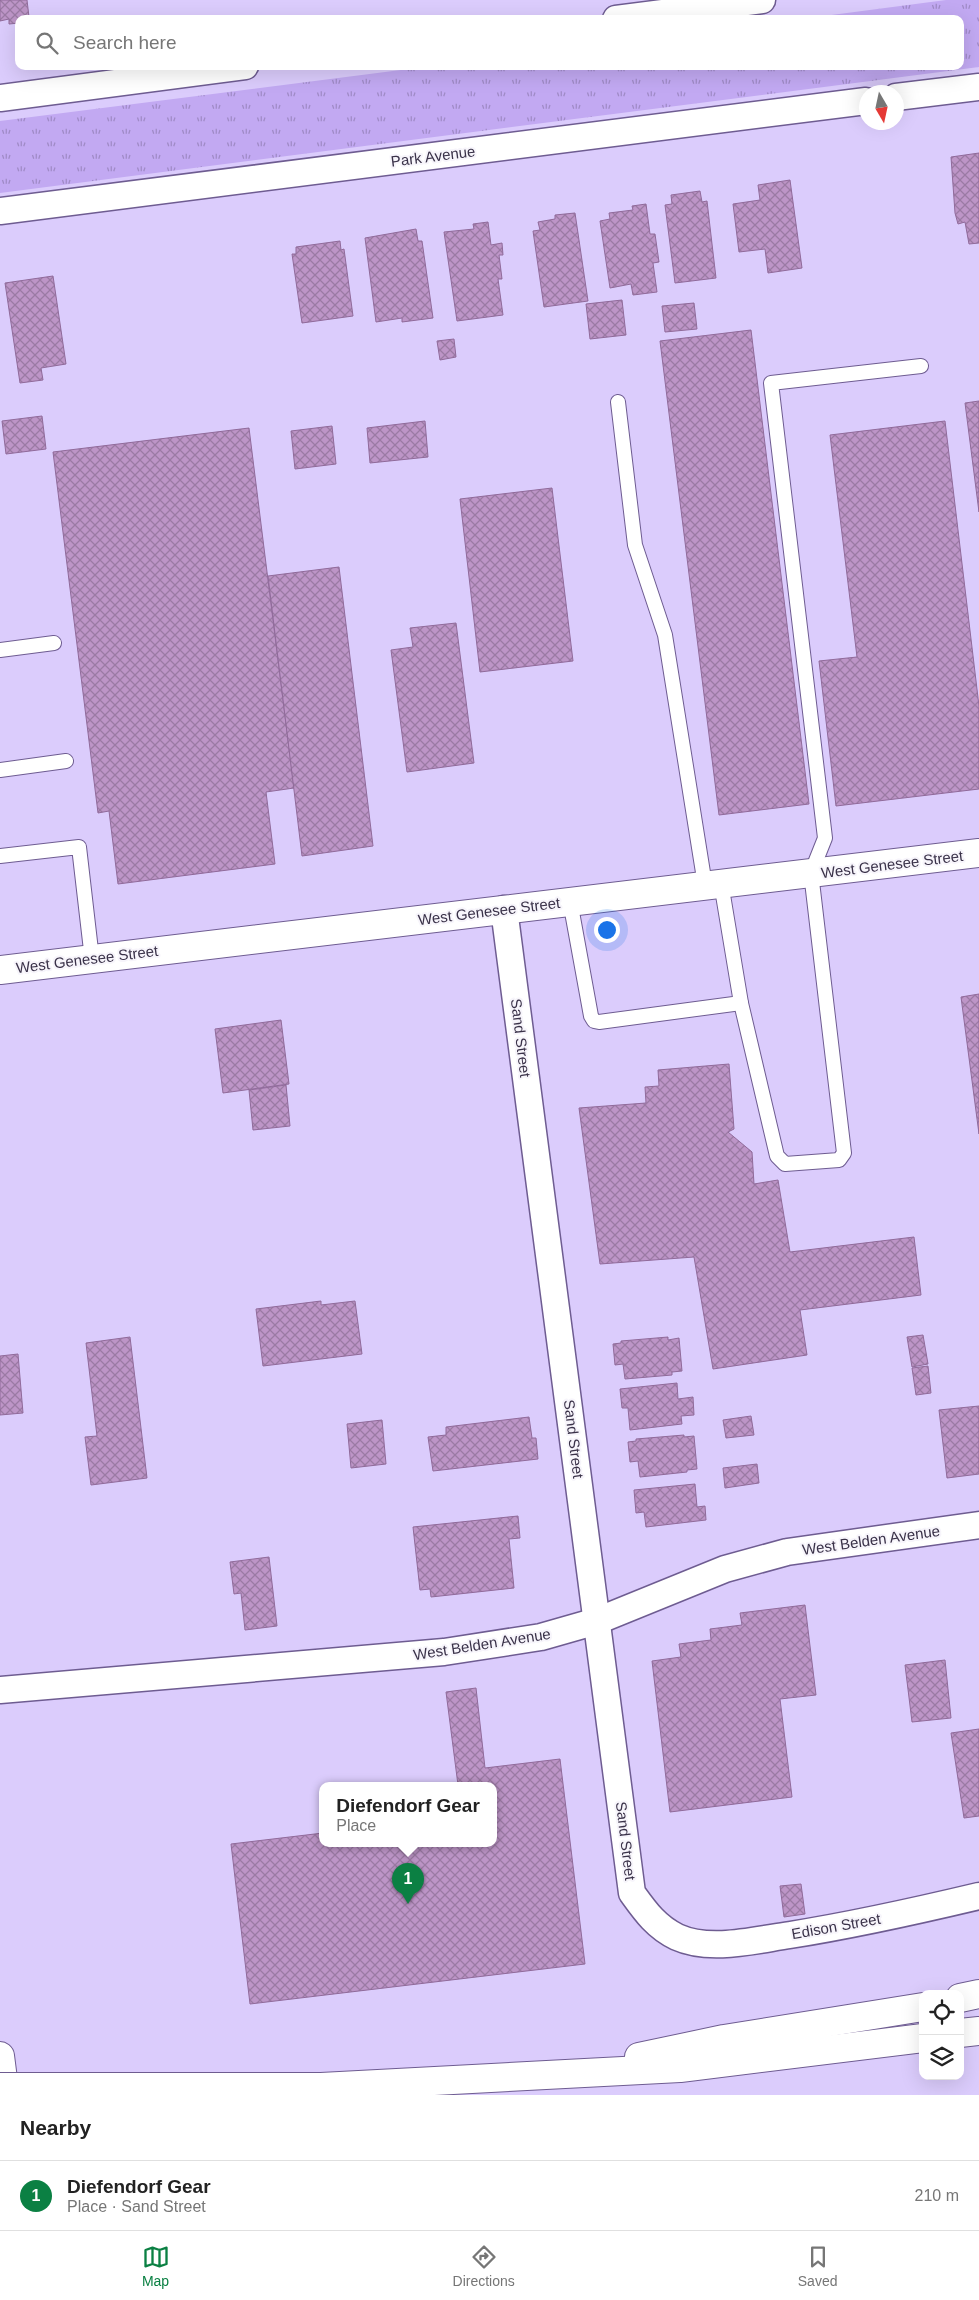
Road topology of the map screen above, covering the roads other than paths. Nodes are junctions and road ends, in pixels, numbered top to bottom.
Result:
1 (762, 0) edge
2 (647, 15) edge
3 (214, 70) edge
4 (979, 87) edge
5 (904, 96) edge
6 (0, 98) edge
7 (859, 102) edge
8 (0, 211) edge
9 (921, 366) dead end
10 (618, 402) dead end
11 (54, 643) dead end
12 (0, 650) edge
13 (66, 761) dead end
14 (0, 770) edge
15 (979, 854) edge
16 (0, 856) edge
17 (811, 873) junction
18 (713, 884) junction
19 (570, 901) junction
20 (504, 909) junction
21 (92, 959) junction
22 (0, 970) edge
23 (741, 1003) junction
24 (979, 1526) edge
25 (597, 1621) junction
26 (0, 1690) edge
27 (979, 1896) edge
28 (691, 1941) joint
29 (979, 1994) edge
30 (964, 1997) edge
31 (919, 2008) edge
32 (979, 2031) edge
33 (964, 2033) edge
34 (919, 2038) edge
35 (0, 2056) edge
36 (563, 2073) junction
37 (0, 2087) edge
38 (5, 2095) edge

1 - 2 street
3 - 6 street
4 - 5 street
7 - 8 street, Park Avenue
9 - 17 lane
10 - 18 lane
11 - 12 lane
13 - 14 lane
15 - 17 main road, West Genesee Street
16 - 21 lane
17 - 18 main road, West Genesee Street
17 - 23 lane
18 - 19 main road, West Genesee Street
18 - 23 lane
19 - 20 main road, West Genesee Street
19 - 23 lane
20 - 21 main road, West Genesee Street
20 - 25 street, Sand Street
21 - 22 main road, West Genesee Street
24 - 25 street, West Belden Avenue
25 - 26 street, West Belden Avenue
25 - 28 street, Sand Street
27 - 28 street, Edison Street
29 - 30 main road
31 - 36 main road
32 - 33 main road
34 - 36 main road
35 - 38 main road
36 - 37 main road, bridge

